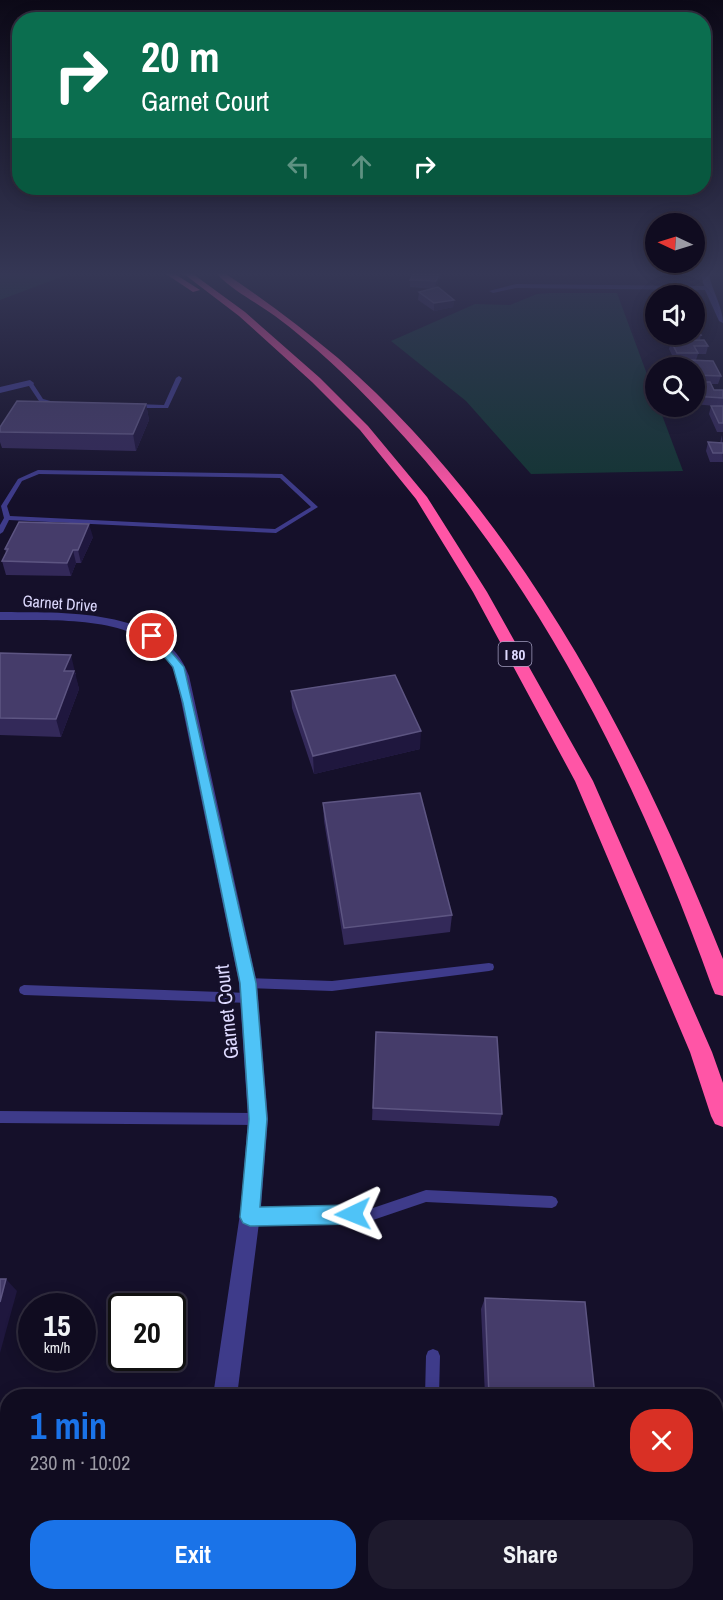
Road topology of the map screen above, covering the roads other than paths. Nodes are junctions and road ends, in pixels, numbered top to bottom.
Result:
1 (280, 349) edge
2 (323, 349) edge
3 (179, 378) dead end
4 (30, 383) joint
5 (0, 390) edge
6 (60, 404) edge
7 (131, 406) edge
8 (8, 518) junction
9 (0, 532) edge
10 (0, 616) edge
11 (152, 636) joint
12 (489, 967) dead end
13 (723, 987) edge
14 (24, 990) dead end
15 (249, 990) junction
16 (723, 1116) edge
17 (0, 1117) edge
18 (258, 1119) junction
19 (552, 1202) dead end
20 (250, 1217) junction
21 (433, 1356) dead end
22 (226, 1389) edge
23 (432, 1389) edge

1 - 16 highway, I 80
2 - 13 highway, I 80
3 - 7 lane
4 - 5 street
4 - 6 lane
8 - 8 lane
8 - 9 lane
10 - 11 street, Garnet Drive
11 - 15 street, Garnet Court
12 - 15 lane
14 - 15 lane
15 - 18 street, Garnet Court
17 - 18 lane
18 - 20 street, Garnet Court
19 - 20 lane
20 - 22 street, Garnet Court
21 - 23 lane

